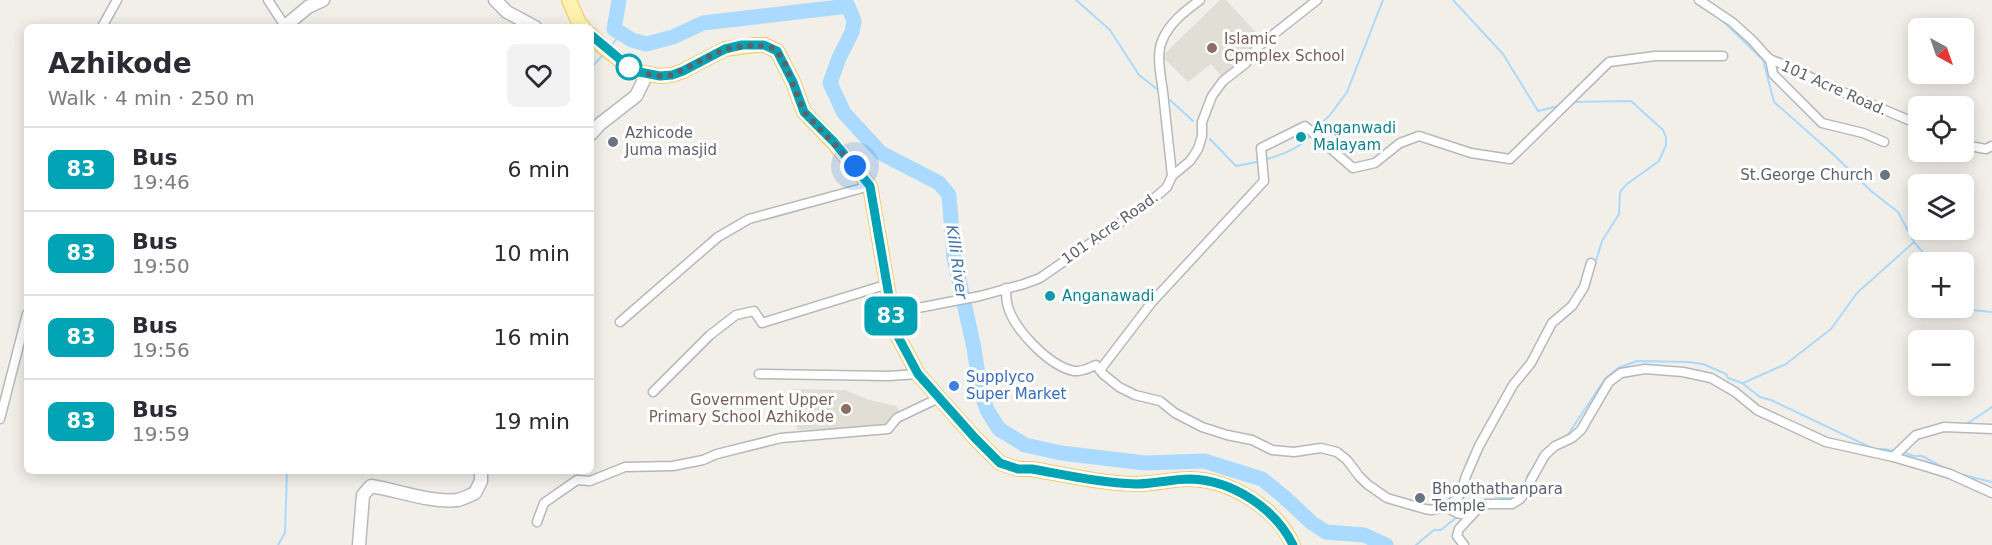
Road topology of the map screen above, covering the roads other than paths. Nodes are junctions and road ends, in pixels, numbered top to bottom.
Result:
1 (117, 0) edge
2 (268, 0) edge
3 (323, 0) edge
4 (495, 0) edge
5 (569, 0) edge
6 (1200, 0) edge
7 (1317, 0) edge
8 (1699, 0) edge
9 (104, 24) edge
10 (283, 24) edge
11 (287, 24) edge
12 (529, 24) edge
13 (580, 24) edge
14 (594, 39) edge
15 (1723, 56) dead end
16 (1770, 61) junction
17 (647, 74) junction
18 (1908, 120) edge
19 (594, 131) edge
20 (1884, 142) dead end
21 (1992, 146) edge
22 (1974, 147) edge
23 (1172, 176) junction
24 (870, 186) junction
25 (1591, 263) dead end
26 (885, 285) junction
27 (1006, 288) junction
28 (891, 312) junction
29 (620, 322) dead end
30 (24, 326) edge
31 (1101, 370) junction
32 (759, 374) dead end
33 (918, 374) junction
34 (653, 392) dead end
35 (939, 398) junction
36 (0, 419) edge
37 (1992, 429) edge
38 (1893, 457) junction
39 (482, 474) edge
40 (1992, 493) edge
41 (1446, 507) junction
42 (1464, 515) junction
43 (537, 522) dead end
44 (359, 545) edge
45 (1293, 545) edge
46 (1464, 545) edge

1 - 9 street
2 - 10 street
3 - 11 street
4 - 12 street
5 - 13 main road
6 - 23 street
7 - 23 street, 101 Acre Road.
8 - 16 street, 101 Acre Road.
14 - 17 main road
15 - 31 street
16 - 18 street, 101 Acre Road.
16 - 20 street
17 - 19 street
17 - 24 main road
21 - 22 street
23 - 27 street, 101 Acre Road.
24 - 26 main road
24 - 29 street
25 - 41 street
26 - 28 main road
26 - 34 street
27 - 28 street, 101 Acre Road.
27 - 31 street
28 - 33 main road
30 - 36 street
31 - 41 street
32 - 33 street
33 - 35 main road
35 - 43 street
35 - 45 main road
37 - 38 street
38 - 40 street
38 - 42 street
39 - 44 street
41 - 42 street
42 - 46 street

